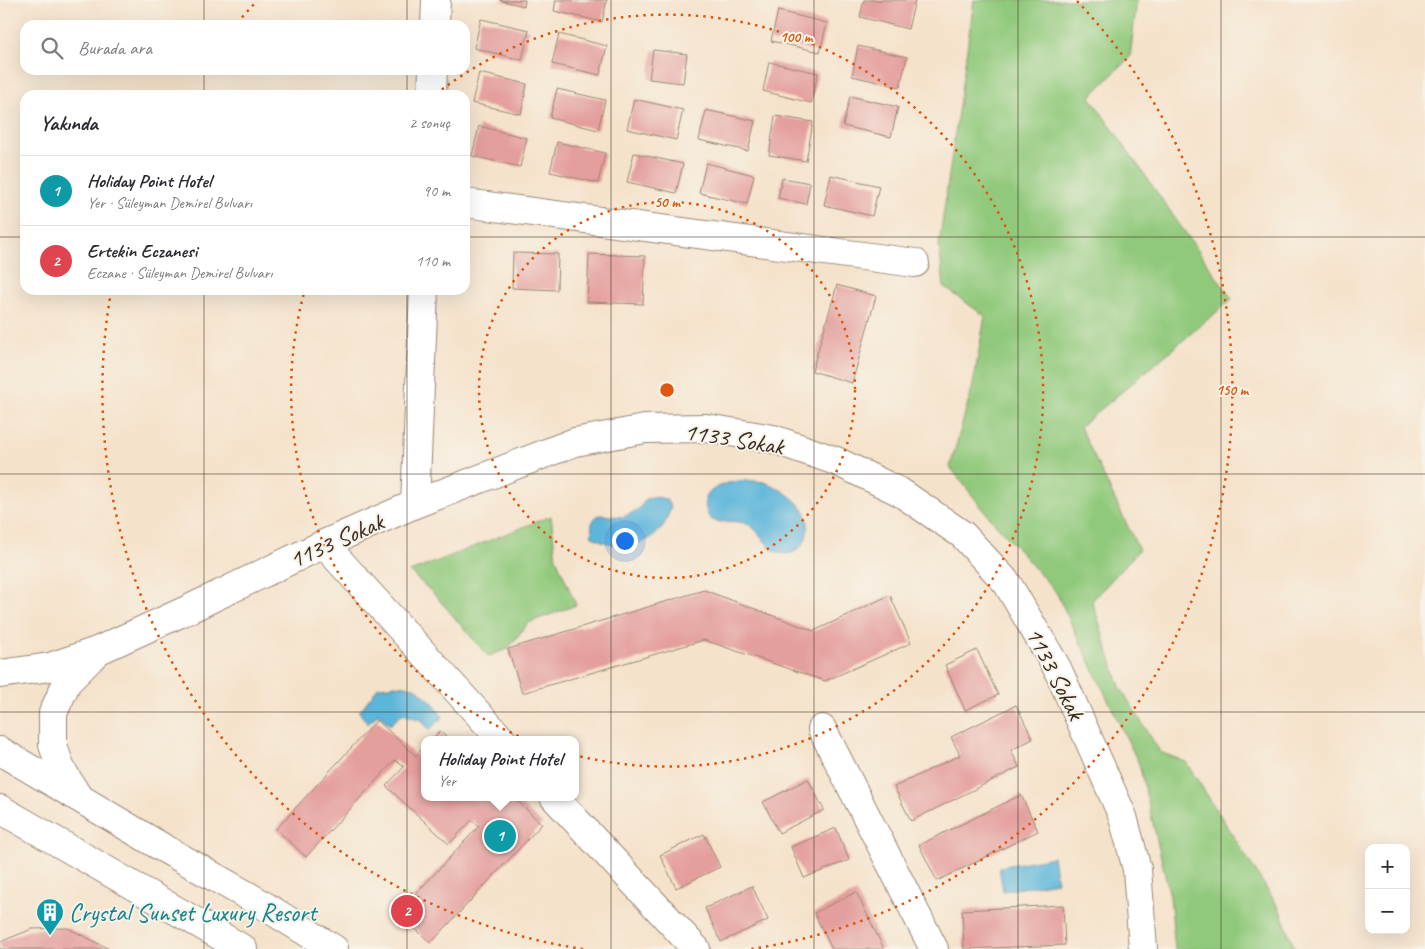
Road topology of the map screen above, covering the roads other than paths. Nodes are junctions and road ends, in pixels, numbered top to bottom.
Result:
1 (436, 0) edge
2 (435, 20) edge
3 (433, 75) edge
4 (432, 90) edge
5 (470, 204) edge
6 (915, 264) dead end
7 (424, 295) edge
8 (415, 504) junction
9 (324, 544) junction
10 (97, 651) junction
11 (0, 674) edge
12 (822, 729) dead end
13 (498, 736) edge
14 (0, 751) edge
15 (78, 797) junction
16 (558, 801) edge
17 (0, 808) edge
18 (243, 949) edge
19 (334, 949) edge
20 (696, 949) edge
21 (934, 949) edge
22 (1143, 949) edge

1 - 2 street
3 - 4 street
5 - 6 street
7 - 8 street
8 - 9 street, 1133 Sokak
8 - 22 street, 1133 Sokak
9 - 10 street, 1133 Sokak
9 - 13 street
10 - 11 street, 1133 Sokak
10 - 15 street
12 - 21 street
14 - 15 street
15 - 19 street
16 - 20 street
17 - 18 street

